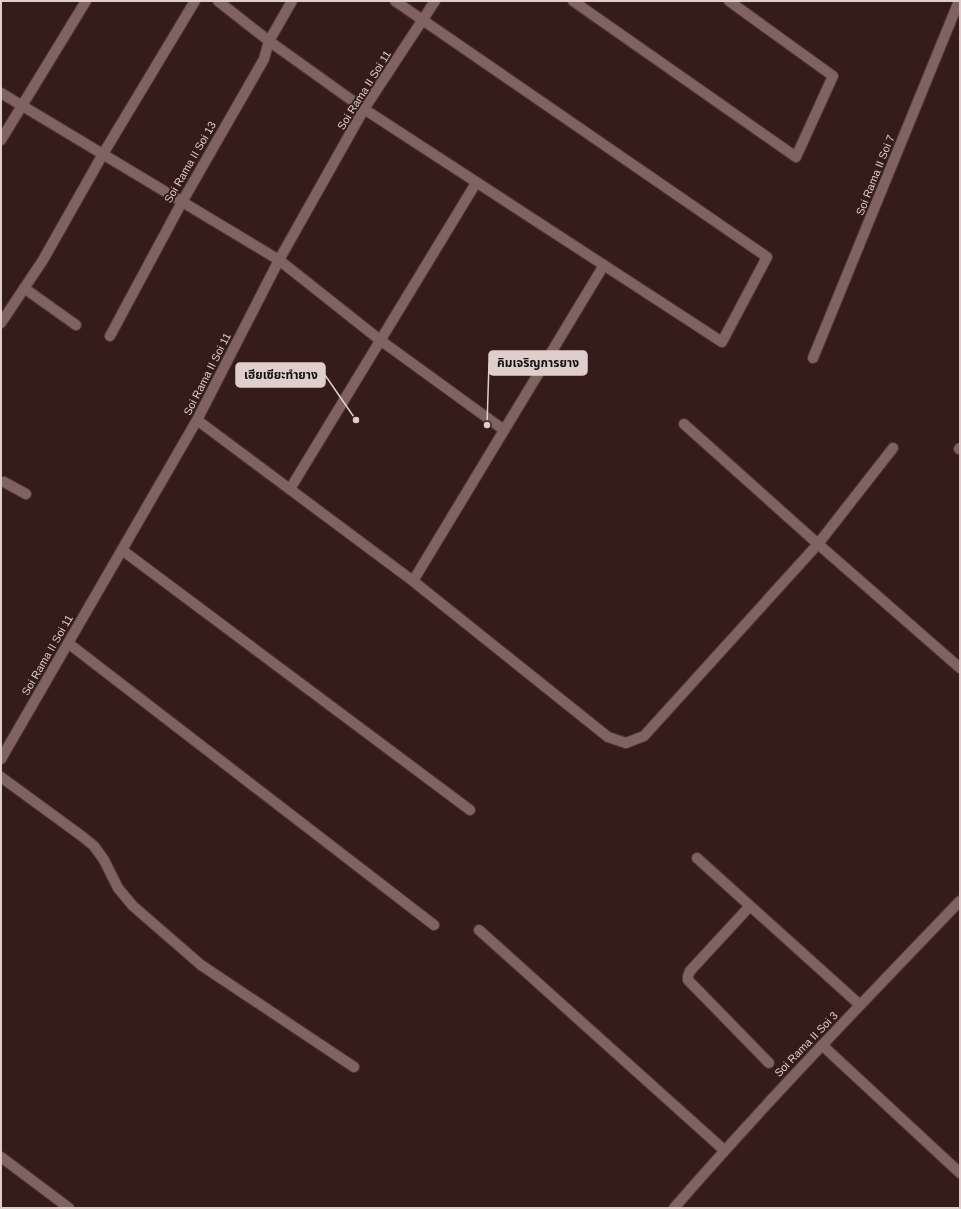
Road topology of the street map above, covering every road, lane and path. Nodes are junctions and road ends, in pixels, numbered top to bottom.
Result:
1 (86, 1) edge
2 (195, 1) edge
3 (218, 1) edge
4 (292, 1) edge
5 (395, 1) edge
6 (435, 1) edge
7 (573, 1) edge
8 (729, 1) edge
9 (959, 1) edge
10 (423, 20) junction
11 (269, 41) junction
12 (1, 93) edge
13 (22, 106) junction
14 (364, 109) junction
15 (1, 140) edge
16 (103, 154) junction
17 (476, 183) junction
18 (182, 202) junction
19 (279, 260) junction
20 (604, 265) junction
21 (24, 288) junction
22 (1, 323) edge
23 (76, 325) dead end
24 (110, 336) dead end
25 (380, 340) junction
26 (813, 358) dead end
27 (197, 420) junction
28 (684, 424) dead end
29 (504, 430) junction
30 (893, 448) dead end
31 (1, 482) edge
32 (290, 488) junction
33 (26, 494) dead end
34 (818, 544) junction
35 (122, 550) junction
36 (412, 581) junction
37 (68, 643) junction
38 (960, 668) edge
39 (1, 759) edge
40 (1, 777) edge
41 (470, 810) dead end
42 (697, 858) dead end
43 (960, 901) edge
44 (750, 906) junction
45 (434, 925) dead end
46 (479, 930) dead end
47 (860, 1005) junction
48 (822, 1045) junction
49 (769, 1063) dead end
50 (354, 1067) dead end
51 (724, 1150) junction
52 (1, 1157) edge
53 (960, 1173) edge
54 (69, 1208) edge
55 (674, 1208) edge

1 - 13 street
2 - 16 street
3 - 11 street
4 - 11 street, Soi Rama II Soi 13
5 - 10 street
6 - 10 street, Soi Rama II Soi 11
7 - 8 street
9 - 26 street, Soi Rama II Soi 7
10 - 14 street, Soi Rama II Soi 11
10 - 20 street
11 - 14 street
11 - 18 street, Soi Rama II Soi 13
12 - 13 street
13 - 15 street
13 - 16 street
14 - 17 street
14 - 19 street, Soi Rama II Soi 11
16 - 18 street
16 - 21 street
17 - 20 street
17 - 25 street
18 - 19 street
18 - 24 street, Soi Rama II Soi 13
19 - 25 street
19 - 27 street, Soi Rama II Soi 11
20 - 29 street
21 - 22 street
21 - 23 street
25 - 29 street
25 - 32 street
27 - 32 street
27 - 35 street, Soi Rama II Soi 11
28 - 34 street
29 - 36 street
30 - 34 street
31 - 33 street
32 - 36 street
34 - 36 street
34 - 38 street
35 - 37 street, Soi Rama II Soi 11
35 - 41 street
37 - 39 street, Soi Rama II Soi 11
37 - 45 street
40 - 50 street
42 - 44 street
43 - 47 street, Soi Rama II Soi 3
44 - 47 street
44 - 49 street
46 - 51 street
47 - 48 street, Soi Rama II Soi 3
48 - 51 street, Soi Rama II Soi 3
48 - 53 street
51 - 55 street, Soi Rama II Soi 3
52 - 54 street

